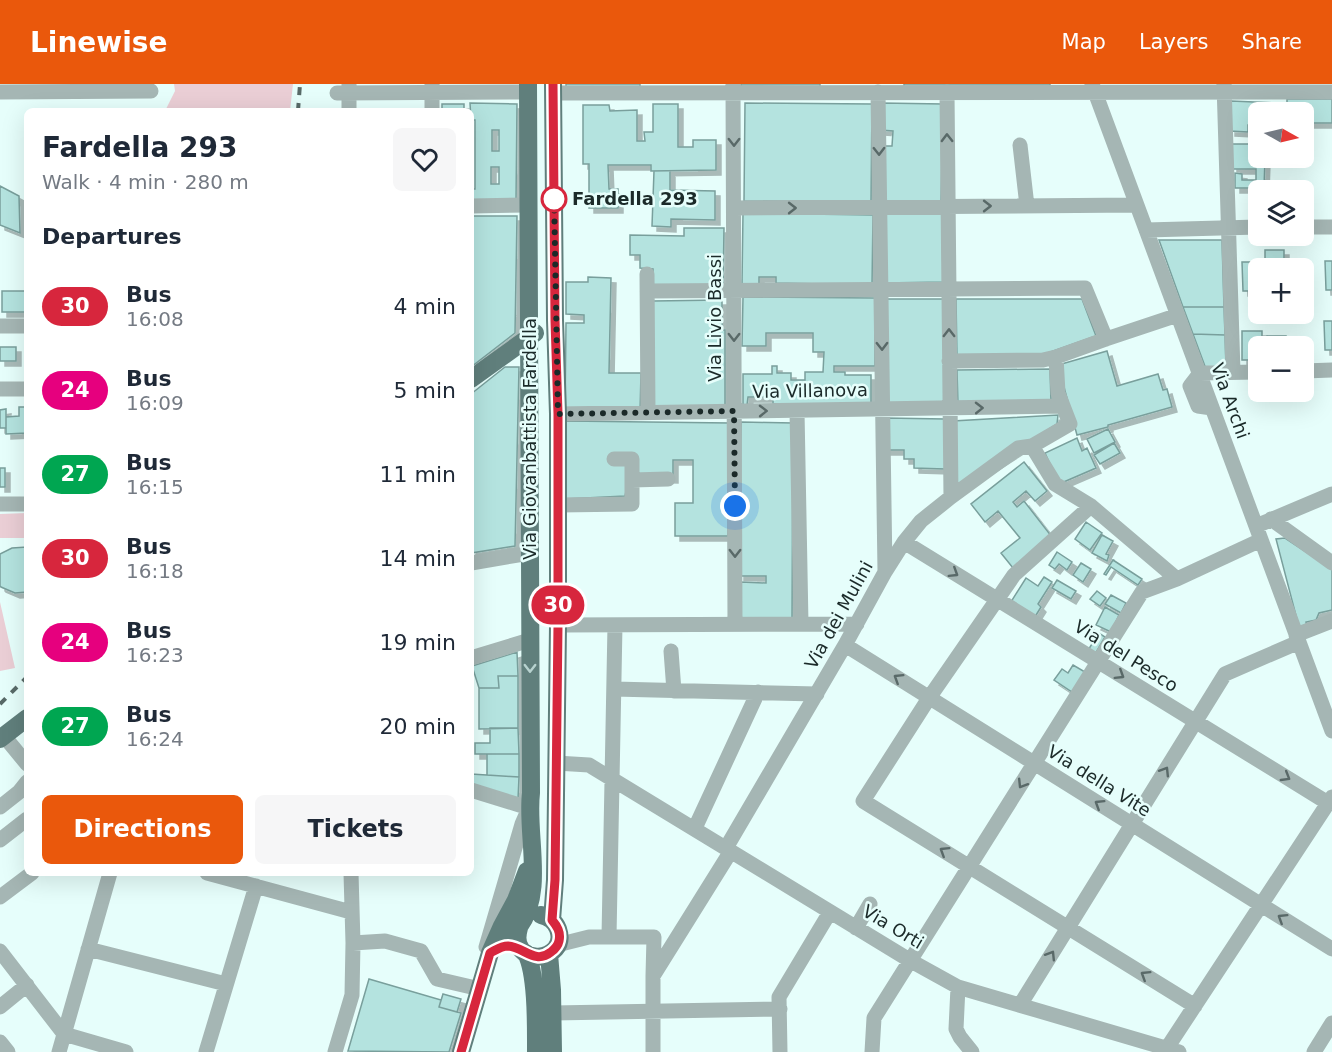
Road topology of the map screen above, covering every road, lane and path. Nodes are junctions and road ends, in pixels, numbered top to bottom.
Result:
1 (432, 88) edge
2 (528, 88) edge
3 (553, 88) edge
4 (645, 88) edge
5 (734, 88) edge
6 (826, 88) edge
7 (1094, 88) edge
8 (1225, 88) edge
9 (345, 90) edge
10 (151, 91) dead end
11 (0, 92) edge
12 (878, 92) junction
13 (947, 92) junction
14 (1332, 92) edge
15 (348, 108) edge
16 (432, 108) edge
17 (1020, 145) dead end
18 (529, 205) junction
19 (1137, 205) junction
20 (474, 206) edge
21 (1027, 206) junction
22 (880, 207) junction
23 (948, 207) junction
24 (734, 208) junction
25 (1229, 227) junction
26 (1248, 227) edge
27 (1314, 227) edge
28 (1332, 227) edge
29 (1146, 230) junction
30 (647, 274) dead end
31 (948, 289) junction
32 (734, 290) junction
33 (881, 290) junction
34 (647, 291) junction
35 (1178, 315) junction
36 (555, 320) junction
37 (0, 326) edge
38 (24, 326) edge
39 (529, 336) junction
40 (1106, 339) junction
41 (1056, 357) junction
42 (949, 361) junction
43 (1332, 370) edge
44 (1314, 371) edge
45 (1233, 372) junction
46 (1248, 372) edge
47 (1200, 373) junction
48 (474, 377) edge
49 (0, 389) edge
50 (24, 389) edge
51 (1063, 406) junction
52 (949, 408) junction
53 (883, 409) junction
54 (734, 411) junction
55 (797, 411) junction
56 (648, 413) junction
57 (558, 414) junction
58 (1032, 446) junction
59 (614, 459) dead end
60 (668, 479) dead end
61 (632, 480) junction
62 (1332, 495) edge
63 (951, 497) junction
64 (0, 504) edge
65 (24, 504) edge
66 (558, 505) junction
67 (1091, 506) junction
68 (1270, 519) junction
69 (1259, 533) junction
70 (884, 541) junction
71 (902, 546) junction
72 (530, 553) junction
73 (474, 562) edge
74 (1332, 564) edge
75 (885, 572) junction
76 (1177, 579) junction
77 (998, 600) junction
78 (1332, 621) edge
79 (735, 624) junction
80 (801, 624) junction
81 (857, 624) junction
82 (558, 625) junction
83 (615, 625) junction
84 (1298, 639) junction
85 (530, 640) junction
86 (845, 645) junction
87 (671, 651) dead end
88 (474, 657) edge
89 (1098, 662) junction
90 (614, 689) junction
91 (674, 690) junction
92 (758, 693) junction
93 (817, 694) junction
94 (929, 698) junction
95 (24, 720) edge
96 (1195, 721) junction
97 (1332, 731) edge
98 (2, 737) edge
99 (24, 761) edge
100 (1035, 763) junction
101 (556, 764) junction
102 (612, 778) junction
103 (24, 786) edge
104 (474, 791) edge
105 (530, 800) junction
106 (1330, 800) edge
107 (0, 807) edge
108 (24, 821) edge
109 (1132, 825) junction
110 (694, 828) junction
111 (0, 840) edge
112 (728, 849) junction
113 (533, 850) junction
114 (970, 867) junction
115 (28, 876) edge
116 (109, 876) edge
117 (218, 876) edge
118 (351, 876) edge
119 (256, 886) junction
120 (0, 897) edge
121 (870, 904) dead end
122 (1261, 905) junction
123 (351, 912) junction
124 (830, 912) junction
125 (552, 920) junction
126 (520, 925) junction
127 (1068, 927) junction
128 (856, 928) junction
129 (609, 937) junction
130 (353, 943) junction
131 (559, 947) junction
132 (88, 949) junction
133 (1332, 949) edge
134 (0, 951) edge
135 (524, 952) junction
136 (490, 957) junction
137 (911, 961) junction
138 (653, 976) junction
139 (226, 984) junction
140 (27, 985) junction
141 (958, 987) junction
142 (480, 989) junction
143 (1020, 1005) junction
144 (1195, 1006) junction
145 (0, 1007) edge
146 (780, 1009) junction
147 (653, 1011) junction
148 (547, 1020) junction
149 (1332, 1023) edge
150 (64, 1034) junction
151 (0, 1042) edge
152 (1131, 1046) edge
153 (1173, 1050) edge
154 (8, 1052) edge
155 (59, 1052) edge
156 (126, 1052) edge
157 (206, 1052) edge
158 (335, 1052) edge
159 (461, 1052) edge
160 (536, 1052) edge
161 (553, 1052) edge
162 (653, 1052) edge
163 (780, 1052) edge
164 (872, 1052) edge
165 (972, 1052) edge
166 (1314, 1052) edge

1 - 2 street
1 - 9 street
1 - 16 street
2 - 18 main road, Via Giovanbattista Fardella
3 - 4 street
3 - 36 main road, Via Giovanbattista Fardella
4 - 5 street
5 - 6 street
5 -> 24 street, Via Livio Bassi
6 - 12 street
7 - 8 street
7 - 13 street
7 - 19 street, Via Archi
8 - 14 street
8 - 25 street
9 - 15 street
10 - 11 street
12 - 13 street
12 -> 22 street
23 -> 13 street
17 - 21 street
18 - 20 street
18 - 39 main road, Via Giovanbattista Fardella
19 - 21 street
19 - 29 street, Via Archi
23 -> 21 street
22 - 23 street
24 -> 22 street
22 - 33 street
23 - 31 street
24 - 32 street, Via Livio Bassi
25 - 26 street
25 - 29 street
25 - 45 street
27 - 28 street
29 - 35 street, Via Archi
30 - 34 street
31 - 33 street
31 - 40 street
42 -> 31 street
32 - 33 street
32 - 34 street
32 -> 54 street, Via Livio Bassi
33 -> 53 street
34 - 56 street
35 - 40 street
35 - 47 street, Via Archi
36 - 39 main road
36 - 57 main road, Via Giovanbattista Fardella
37 - 38 street
39 - 48 main road
39 - 72 main road, Via Giovanbattista Fardella
40 - 41 street
41 - 42 street
41 - 51 street
42 - 52 street
43 - 44 street
45 - 46 street
45 - 47 street
47 - 69 street, Via Archi
49 - 50 street
52 -> 51 street, Via Villanova
51 - 58 street, Via dei Mulini
52 - 53 street, Via Villanova
52 - 63 street
53 - 55 street, Via Villanova
53 - 70 street
54 -> 55 street, Via Villanova
54 - 56 street, Via Villanova
54 -> 79 street, Via Livio Bassi
55 - 80 street
56 - 57 street, Via Villanova
57 - 66 main road, Via Giovanbattista Fardella
58 - 63 street, Via dei Mulini
58 - 67 street
59 - 61 street
60 - 61 street
61 - 66 street
62 - 68 street
63 - 71 street, Via dei Mulini
64 - 65 street
66 - 82 main road, Via Giovanbattista Fardella
67 - 76 street
67 - 77 street
68 - 69 street
68 - 74 street
69 - 76 street
69 - 84 street, Via Archi
70 - 71 street, Via del Pesco
70 - 75 street
71 - 75 street, Via dei Mulini
71 -> 77 street, Via del Pesco
72 - 73 street
72 - 85 main road, Via Giovanbattista Fardella
75 - 81 street, Via dei Mulini
76 - 89 street
77 - 89 street, Via del Pesco
77 - 94 street
78 - 84 street
79 - 80 street
79 - 83 street
80 - 81 street
81 - 86 street, Via dei Mulini
82 - 83 street
82 - 101 main road, Via Giovanbattista Fardella
83 - 90 street
84 - 96 street
84 - 97 street, Via Archi
85 - 88 street
85 -> 105 main road, Via Giovanbattista Fardella
86 - 93 street, Via dei Mulini
94 -> 86 street, Via della Vite
87 - 91 street
89 -> 96 street, Via del Pesco
89 - 100 street
90 - 91 street
90 - 102 street
91 - 92 street
92 - 93 street
92 - 110 street
93 - 112 street, Via dei Mulini
94 - 100 street, Via della Vite
114 -> 94 street
95 - 98 main road
96 -> 106 street, Via del Pesco
109 -> 96 street
98 - 99 street
109 -> 100 street, Via della Vite
100 -> 114 street
101 - 102 street, Via Orti
101 - 125 main road, Via Giovanbattista Fardella
102 - 110 street, Via Orti
102 - 129 street
103 - 107 street
104 - 105 street
105 - 113 main road, Via Giovanbattista Fardella
105 - 136 street
106 - 122 street
108 - 111 street
109 - 122 street, Via della Vite
109 - 127 street
110 - 112 street, Via Orti
112 - 124 street, Via Orti
112 - 138 street, Via dei Mulini
113 - 126 main road, Via Giovanbattista Fardella
113 - 136 main road
114 - 127 street
114 - 137 street
115 - 120 street
116 - 132 street
117 - 119 street
118 - 123 street
119 - 123 street
119 - 139 street
121 - 128 street
133 -> 122 street, Via della Vite
122 - 144 street
123 - 130 street
124 - 128 street, Via Orti
124 - 146 street
125 - 126 main road
125 - 131 main road
126 - 135 main road
126 - 136 main road
143 -> 127 street
144 -> 127 street
128 - 137 street, Via Orti
129 - 131 street
129 - 138 street
130 - 142 street
130 - 158 street
131 - 135 main road
131 - 148 main road
132 - 139 street
132 - 150 street
134 - 140 street
135 - 136 main road
135 - 148 main road
136 - 142 main road
137 - 141 street, Via Orti
137 - 164 street
138 - 147 street
139 - 157 street
140 - 145 street
140 - 150 street
141 - 143 street, Via Orti
141 - 165 street
142 - 159 main road
143 - 152 street, Via Orti
144 - 153 street
146 - 147 street
146 - 163 street
147 - 148 street
147 - 162 street
148 - 160 main road
148 - 161 main road
149 - 166 street
150 - 155 street
150 - 156 street
151 - 154 street
152 - 153 street, Via Orti

